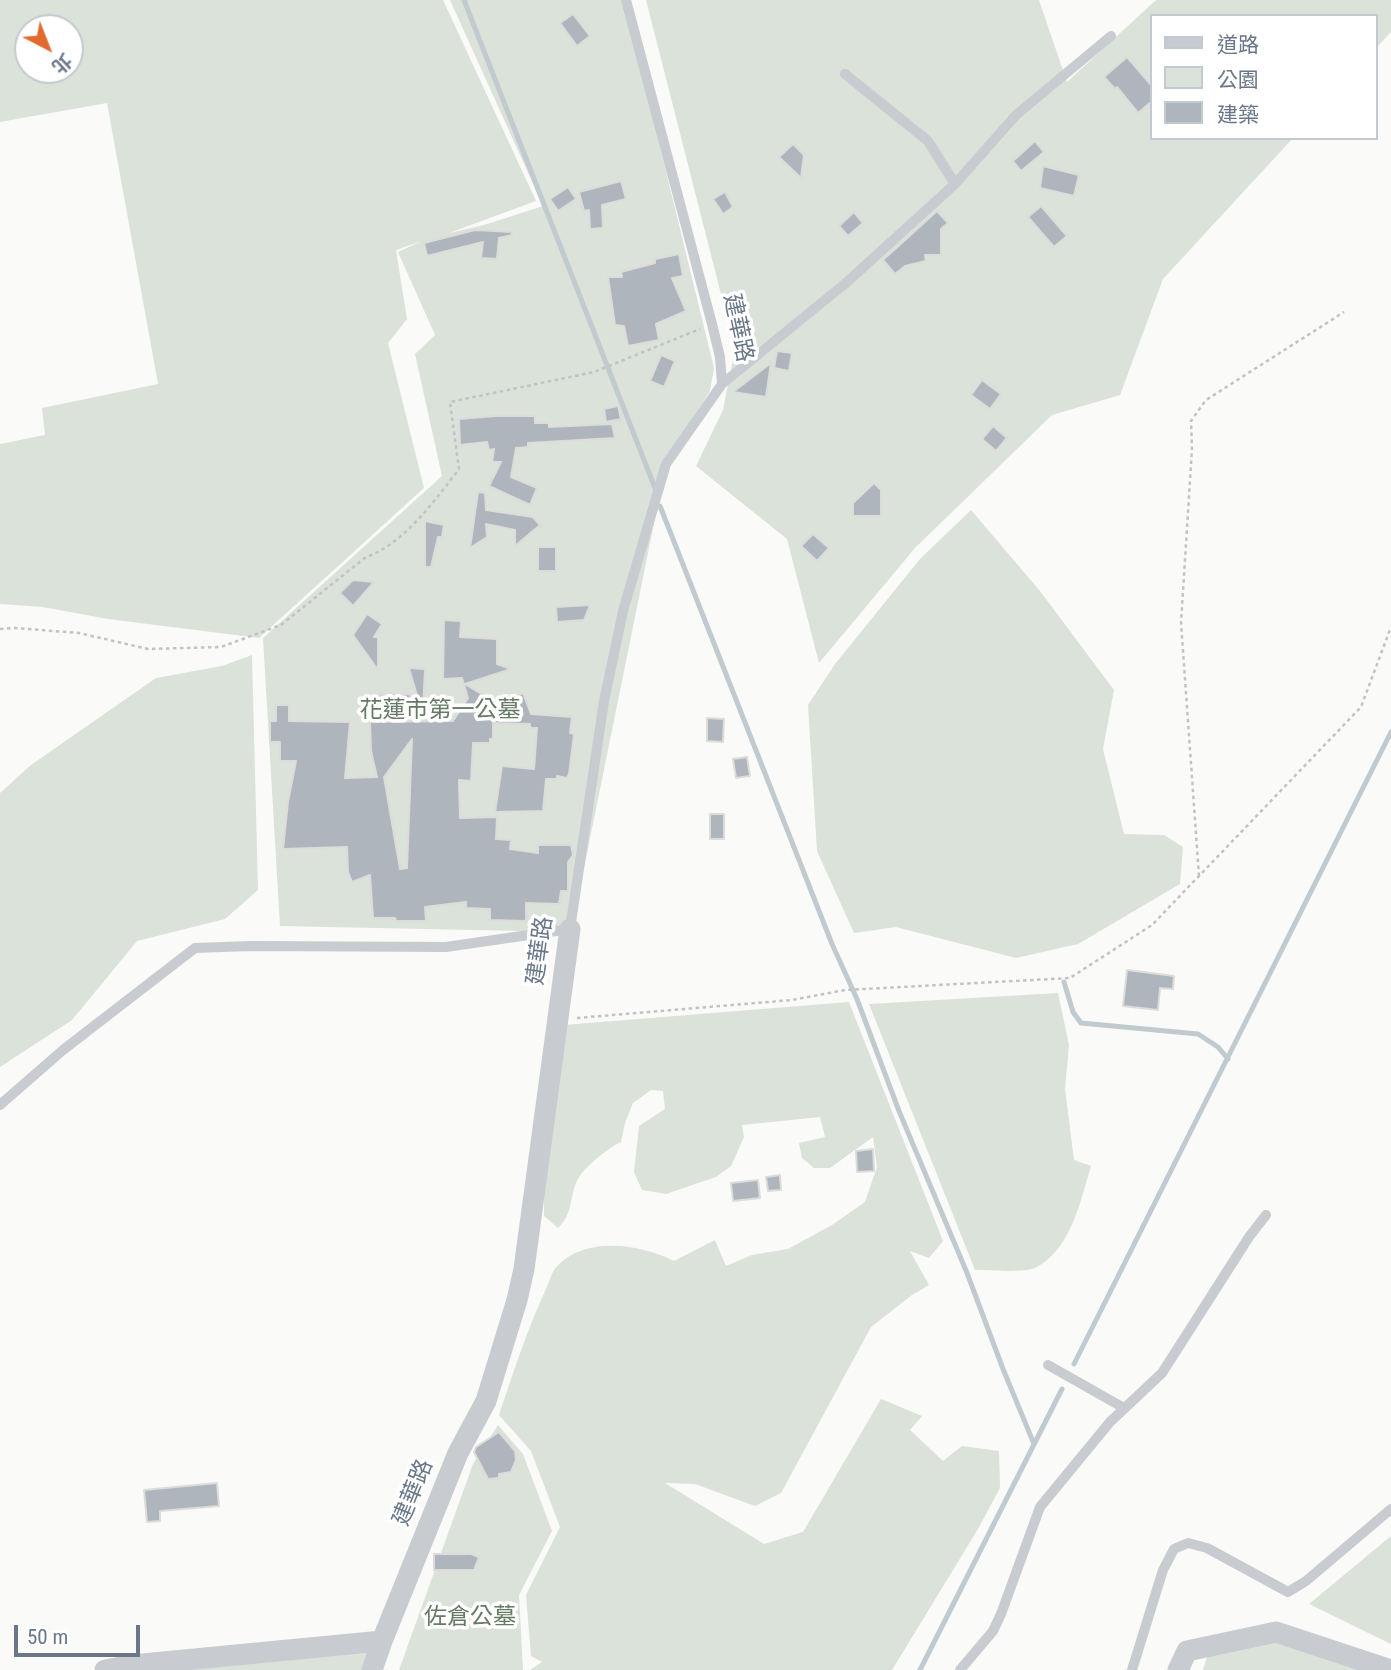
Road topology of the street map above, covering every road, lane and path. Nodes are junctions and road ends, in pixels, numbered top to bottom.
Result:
1 (626, 0) edge
2 (1111, 36) dead end
3 (845, 74) dead end
4 (955, 184) junction
5 (1344, 312) dead end
6 (712, 324) junction
7 (722, 384) junction
8 (1391, 627) edge
9 (0, 629) edge
10 (1199, 876) junction
11 (570, 929) junction
12 (558, 1019) junction
13 (0, 1105) edge
14 (1266, 1215) dead end
15 (1048, 1365) dead end
16 (1124, 1408) junction
17 (1391, 1509) edge
18 (382, 1642) junction
19 (105, 1670) edge
20 (372, 1670) edge
21 (960, 1670) edge
22 (1132, 1670) edge
23 (1178, 1670) edge
24 (1391, 1670) edge

1 - 6 lane, 建華路
2 - 4 lane
3 - 4 lane
4 - 7 lane
5 - 10 path
6 - 7 lane, 建華路
6 - 9 path
7 - 11 lane, 建華路
8 - 10 path
10 - 12 path
11 - 12 street, 建華路
11 - 13 lane
12 - 18 street, 建華路
14 - 16 lane
15 - 16 lane
16 - 21 lane
17 - 22 lane
18 - 19 street
18 - 20 street, 建華路
23 - 24 street

